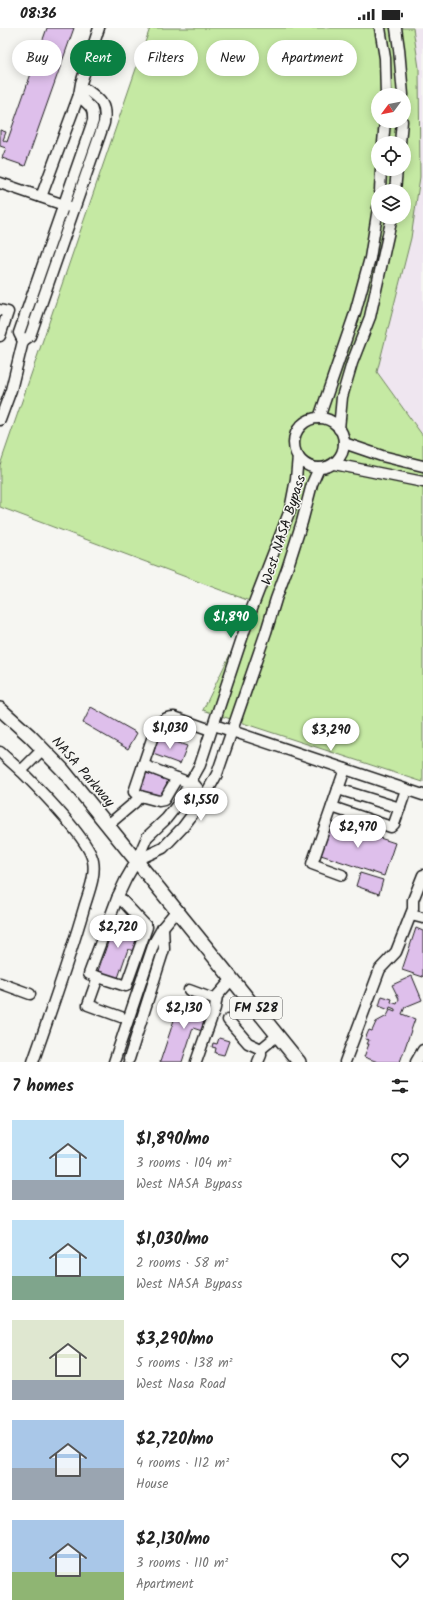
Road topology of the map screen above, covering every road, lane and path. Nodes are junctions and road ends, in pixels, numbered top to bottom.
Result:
1 (99, 28) edge
2 (380, 28) edge
3 (396, 28) edge
4 (386, 88) edge
5 (402, 88) edge
6 (79, 95) junction
7 (0, 183) edge
8 (41, 197) junction
9 (69, 206) junction
10 (375, 224) edge
11 (390, 224) edge
12 (0, 310) edge
13 (0, 336) edge
14 (319, 418) junction
15 (0, 420) edge
16 (339, 428) junction
17 (344, 443) junction
18 (298, 456) junction
19 (334, 464) junction
20 (423, 466) edge
21 (319, 468) junction
22 (423, 482) edge
23 (0, 709) edge
24 (212, 728) junction
25 (231, 730) junction
26 (44, 749) junction
27 (0, 752) edge
28 (143, 765) junction
29 (345, 769) junction
30 (21, 771) junction
31 (177, 778) junction
32 (191, 783) junction
33 (338, 789) junction
34 (406, 790) junction
35 (423, 795) edge
36 (140, 796) junction
37 (201, 803) junction
38 (332, 807) junction
39 (399, 812) junction
40 (108, 825) junction
41 (137, 860) junction
42 (342, 875) dead end
43 (423, 875) edge
44 (420, 892) edge
45 (118, 896) junction
46 (177, 910) junction
47 (411, 915) junction
48 (423, 918) edge
49 (163, 928) junction
50 (143, 938) junction
51 (154, 943) junction
52 (98, 977) junction
53 (232, 979) junction
54 (0, 983) edge
55 (189, 990) dead end
56 (30, 994) dead end
57 (216, 1000) junction
58 (121, 1017) dead end
59 (228, 1020) dead end
60 (278, 1035) junction
61 (261, 1049) junction
62 (423, 1050) edge
63 (129, 1059) dead end
64 (33, 1062) edge
65 (114, 1062) edge
66 (196, 1062) edge
67 (258, 1062) edge
68 (299, 1062) edge
69 (345, 1062) edge
70 (416, 1062) edge

1 - 6 street
2 - 4 street
3 - 5 street
6 - 8 street
6 - 9 street
7 - 8 street
8 - 9 street
9 - 15 street
10 - 14 street
11 - 16 street
12 - 13 street
14 - 16 street
14 - 18 street, West NASA Bypass
16 - 17 street
17 - 19 street
17 - 20 street
18 - 21 street, West NASA Bypass
18 - 24 street, West NASA Bypass
19 - 21 street, West NASA Bypass
19 - 22 street
21 - 25 street, West NASA Bypass
23 - 26 main road, NASA Parkway / FM 528
24 - 25 street
24 - 28 street
24 - 32 street, West NASA Bypass
25 - 29 street
25 - 37 street, West NASA Bypass
26 - 30 street
26 - 40 main road, NASA Parkway / FM 528
27 - 30 street
28 - 31 street
28 - 36 street
29 - 33 street
29 - 34 street
30 - 64 street
31 - 32 street
31 - 36 street
32 - 37 street
32 - 41 street, West NASA Bypass
33 - 38 street
33 - 39 street
34 - 35 street
34 - 39 street
36 - 40 street
37 - 41 street, West NASA Bypass
38 - 39 street
38 - 42 street
40 - 41 main road, NASA Parkway / FM 528
41 - 45 street
41 - 46 main road, FM 528
43 - 44 street
44 - 47 street
45 - 50 street
45 - 52 street
46 - 49 street
46 - 53 main road, FM 528
47 - 48 street
47 - 69 street
49 - 51 street
49 - 63 street
50 - 51 street
50 - 52 street
51 - 65 street
52 - 58 street
53 - 57 street
53 - 60 main road, FM 528
54 - 56 street
55 - 57 street
57 - 66 street
59 - 61 street
60 - 61 street
60 - 68 main road, FM 528
61 - 67 street
62 - 70 street

